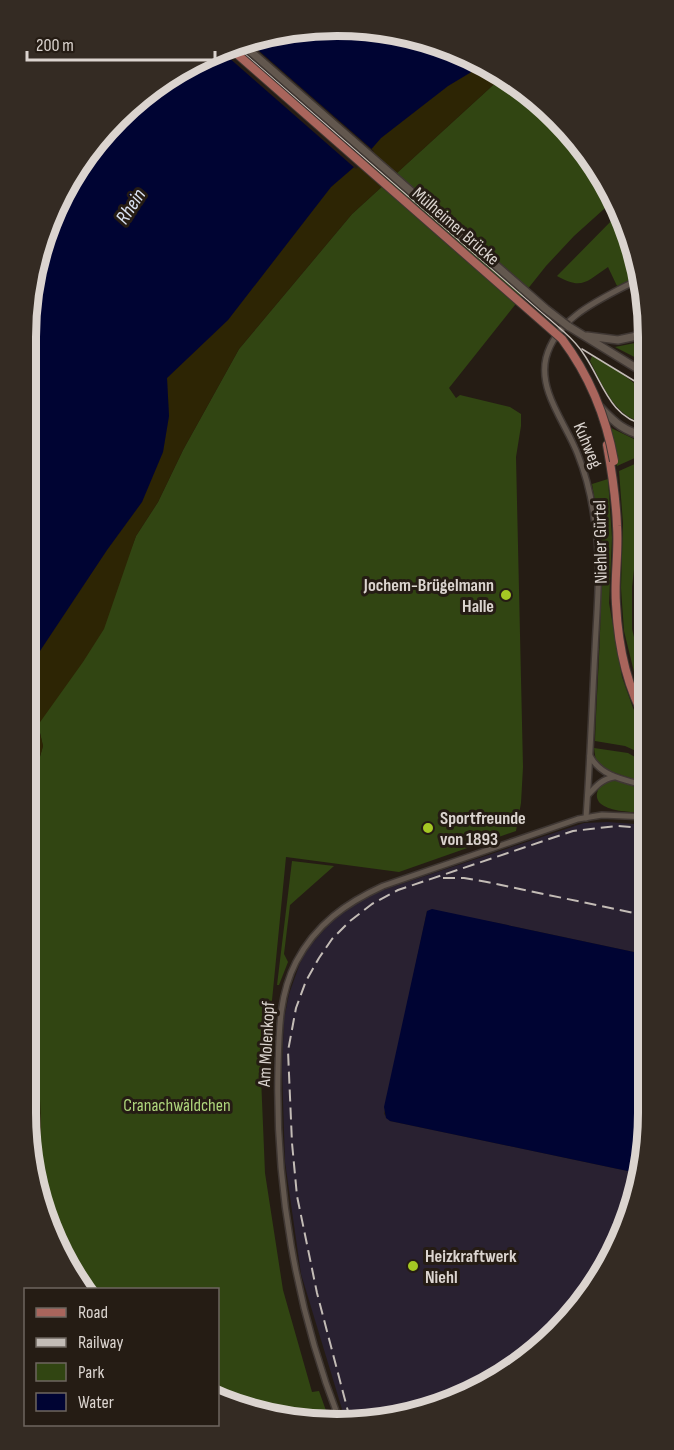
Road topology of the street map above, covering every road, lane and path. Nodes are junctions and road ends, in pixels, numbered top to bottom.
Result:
1 (247, 50) edge
2 (235, 54) edge
3 (235, 54) edge
4 (633, 282) edge
5 (638, 336) edge
6 (590, 339) junction
7 (577, 363) joint
8 (638, 369) edge
9 (598, 405) junction
10 (638, 434) edge
11 (614, 460) joint
12 (615, 477) junction
13 (638, 698) edge
14 (638, 703) edge
15 (590, 756) junction
16 (615, 777) junction
17 (638, 783) edge
18 (587, 796) junction
19 (638, 817) edge
20 (586, 818) junction
21 (337, 1414) edge

1 - 6 main road, Mülheimer Brücke, bridge
2 - 7 main road, Mülheimer Brücke, bridge
3 - 9 main road, Mülheimer Brücke, bridge
4 - 15 street, Kuhweg
5 - 6 main road
6 - 8 main road
7 - 12 main road, Niehler Gürtel, bridge
9 - 10 main road
9 - 11 main road, Mülheimer Brücke, bridge
11 - 12 main road, Niehler Gürtel
12 - 13 main road, Niehler Gürtel
12 - 14 main road, Niehler Gürtel
15 - 16 street
15 - 18 street, Kuhweg
16 - 17 street
16 - 18 street
18 - 20 street, Kuhweg
19 - 20 street, Am Molenkopf
20 - 21 street, Am Molenkopf

